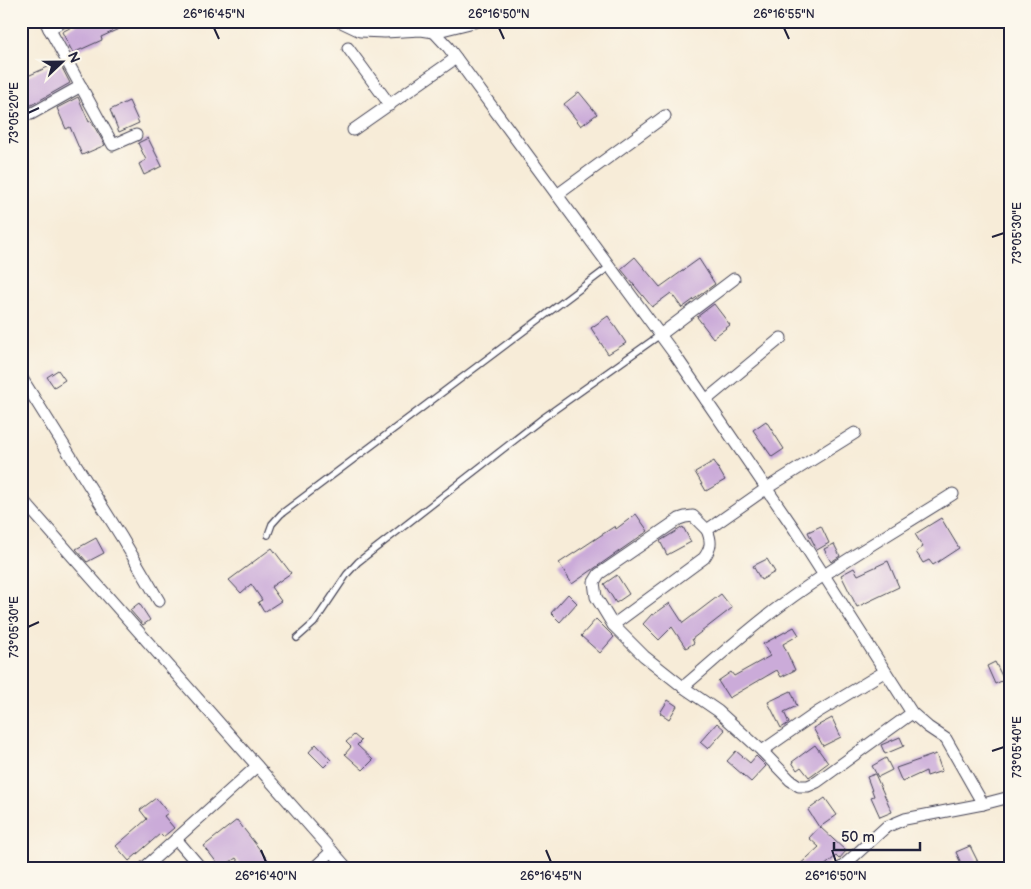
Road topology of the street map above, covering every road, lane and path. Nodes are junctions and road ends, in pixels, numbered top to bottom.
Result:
1 (64, 21) edge
2 (339, 21) edge
3 (428, 21) edge
4 (478, 21) edge
5 (47, 25) edge
6 (434, 32) junction
7 (348, 48) dead end
8 (456, 58) junction
9 (81, 86) junction
10 (390, 105) junction
11 (31, 114) dead end
12 (665, 116) dead end
13 (353, 130) dead end
14 (136, 134) dead end
15 (557, 195) junction
16 (609, 267) junction
17 (734, 279) dead end
18 (660, 334) junction
19 (781, 338) dead end
20 (21, 376) edge
21 (706, 400) junction
22 (855, 433) dead end
23 (767, 488) junction
24 (953, 494) dead end
25 (21, 498) edge
26 (707, 530) junction
27 (268, 535) dead end
28 (823, 576) junction
29 (158, 601) dead end
30 (613, 625) junction
31 (297, 638) dead end
32 (884, 672) junction
33 (683, 687) junction
34 (912, 713) junction
35 (762, 751) junction
36 (257, 766) junction
37 (1010, 797) edge
38 (983, 804) junction
39 (176, 839) junction
40 (332, 851) junction
41 (151, 865) edge
42 (201, 868) edge
43 (314, 868) edge
44 (347, 868) edge
45 (841, 868) edge

1 - 5 street
2 - 6 street
3 - 6 street
4 - 6 street
5 - 9 street
6 - 8 street
7 - 10 street
8 - 10 street
8 - 15 street
9 - 11 street
9 - 14 street
10 - 13 street
12 - 15 street
15 - 16 street
16 - 18 street
16 - 27 lane
17 - 18 street
18 - 21 street
18 - 31 lane
19 - 21 street
20 - 29 street
21 - 23 street
22 - 23 street
23 - 26 street
23 - 28 street
24 - 28 street
25 - 36 street
26 - 30 street
26 - 30 street
28 - 32 street
28 - 33 street
30 - 33 street
32 - 34 street
32 - 35 street
33 - 35 street
34 - 35 street
34 - 38 street
36 - 39 street
36 - 40 street
37 - 38 street
38 - 45 street
39 - 41 street
39 - 42 street
40 - 43 street
40 - 44 street

